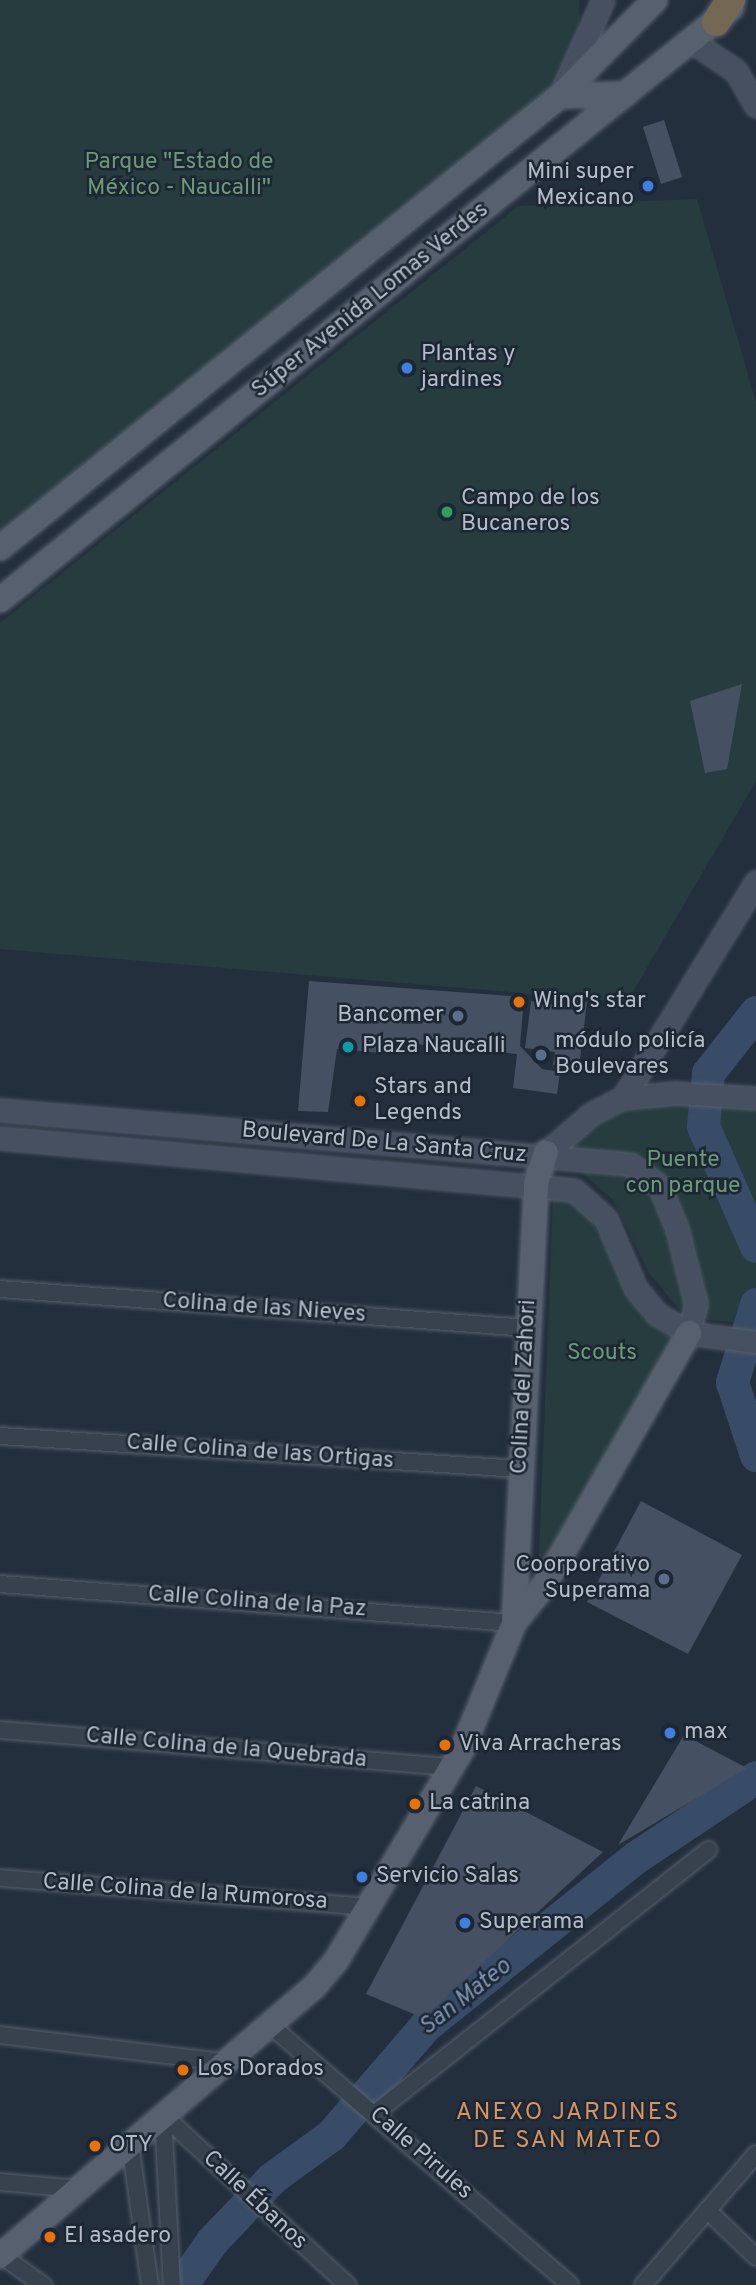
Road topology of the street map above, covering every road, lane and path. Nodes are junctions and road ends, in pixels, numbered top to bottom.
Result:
1 (603, 0) edge
2 (655, 0) edge
3 (741, 0) edge
4 (723, 11) edge
5 (690, 40) junction
6 (626, 94) junction
7 (560, 96) junction
8 (756, 106) edge
9 (0, 548) edge
10 (0, 600) edge
11 (756, 882) edge
12 (623, 1098) junction
13 (756, 1098) edge
14 (0, 1110) edge
15 (0, 1138) edge
16 (545, 1153) junction
17 (536, 1184) junction
18 (0, 1289) edge
19 (528, 1328) junction
20 (701, 1336) junction
21 (756, 1342) edge
22 (0, 1436) edge
23 (520, 1469) junction
24 (0, 1584) edge
25 (514, 1623) junction
26 (0, 1730) edge
27 (453, 1767) junction
28 (708, 1850) dead end
29 (0, 1878) edge
30 (371, 1907) junction
31 (269, 2024) junction
32 (0, 2035) edge
33 (224, 2062) junction
34 (369, 2110) junction
35 (163, 2115) junction
36 (130, 2143) junction
37 (756, 2154) edge
38 (0, 2182) edge
39 (80, 2189) junction
40 (707, 2210) junction
41 (1, 2255) edge
42 (756, 2257) edge
43 (171, 2284) edge
44 (43, 2285) edge
45 (150, 2285) edge
46 (346, 2285) edge
47 (570, 2285) edge
48 (643, 2285) edge

1 - 7 main road
2 - 7 main road, Súper Avenida Lomas Verdes
3 - 4 main road, Súper Avenida Lomas Verdes
4 - 5 main road, Súper Avenida Lomas Verdes
5 - 6 main road, Súper Avenida Lomas Verdes
5 - 8 main road
6 - 7 main road
6 - 10 main road, Súper Avenida Lomas Verdes
7 - 9 main road, Súper Avenida Lomas Verdes
11 - 12 main road
12 - 13 main road, Boulevard De La Santa Cruz
12 - 16 main road, Boulevard De La Santa Cruz
14 - 16 main road, Boulevard De La Santa Cruz
15 - 17 main road, Boulevard De La Santa Cruz
16 - 17 main road, Colina del Zahori
16 - 20 main road, Boulevard De La Santa Cruz
17 - 19 main road, Colina del Zahori
17 - 20 main road, Boulevard De La Santa Cruz
18 - 19 street, Colina de las Nieves
19 - 23 main road, Colina del Zahori
20 - 21 main road, Boulevard De La Santa Cruz
20 - 25 main road
22 - 23 street, Calle Colina de las Ortigas
23 - 25 main road, Colina del Zahori
24 - 25 street, Calle Colina de la Paz
25 - 27 main road
26 - 27 street, Calle Colina de la Quebrada
27 - 30 main road
28 - 34 street
29 - 30 street, Calle Colina de la Rumorosa
30 - 31 main road
31 - 33 main road
31 - 34 street, Calle Pirules
32 - 33 street
33 - 35 main road
34 - 47 street, Calle Pirules
35 - 36 main road
35 - 43 street
35 - 46 street, Calle Ébanos
36 - 39 main road
36 - 45 street
37 - 40 street
38 - 39 street
39 - 41 main road
40 - 42 street
40 - 48 street
41 - 44 street

